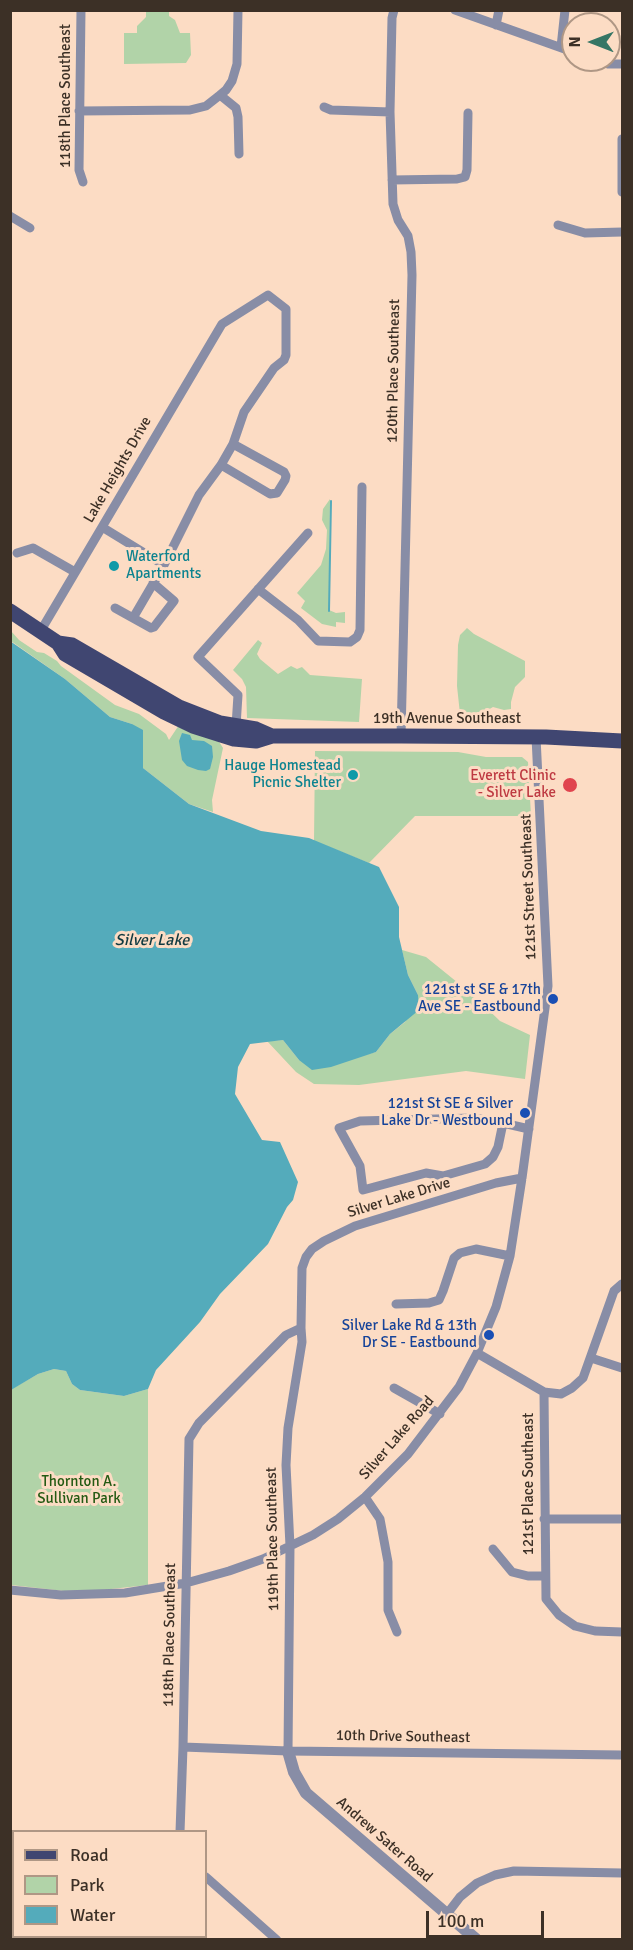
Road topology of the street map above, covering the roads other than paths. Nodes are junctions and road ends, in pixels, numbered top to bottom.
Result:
1 (81, 10) edge
2 (238, 10) edge
3 (394, 10) edge
4 (455, 10) edge
5 (499, 10) edge
6 (496, 24) junction
7 (561, 47) edge
8 (220, 95) junction
9 (324, 107) dead end
10 (79, 111) junction
11 (390, 112) junction
12 (468, 113) dead end
13 (622, 140) edge
14 (239, 154) dead end
15 (392, 180) junction
16 (83, 182) dead end
17 (622, 192) edge
18 (10, 216) edge
19 (558, 225) dead end
20 (30, 228) dead end
21 (622, 232) edge
22 (233, 444) junction
23 (221, 465) junction
24 (362, 487) dead end
25 (102, 527) junction
26 (308, 533) dead end
27 (17, 553) dead end
28 (164, 565) junction
29 (75, 572) junction
30 (153, 583) junction
31 (258, 589) junction
32 (115, 608) dead end
33 (10, 611) edge
34 (133, 618) junction
35 (40, 632) junction
36 (58, 643) junction
37 (236, 726) junction
38 (272, 736) junction
39 (401, 736) junction
40 (536, 737) junction
41 (622, 741) edge
42 (503, 1123) junction
43 (529, 1129) junction
44 (522, 1178) junction
45 (510, 1256) junction
46 (622, 1284) edge
47 (396, 1304) dead end
48 (301, 1328) junction
49 (477, 1353) junction
50 (591, 1358) junction
51 (622, 1368) edge
52 (394, 1388) dead end
53 (544, 1392) junction
54 (440, 1414) junction
55 (365, 1497) junction
56 (544, 1519) junction
57 (622, 1519) edge
58 (290, 1546) junction
59 (493, 1549) dead end
60 (545, 1576) junction
61 (186, 1583) junction
62 (10, 1590) edge
63 (397, 1632) dead end
64 (622, 1632) edge
65 (183, 1747) junction
66 (288, 1751) junction
67 (622, 1755) edge
68 (180, 1830) edge
69 (622, 1873) edge
70 (207, 1878) edge
71 (447, 1914) junction
72 (277, 1940) edge
73 (477, 1940) edge

1 - 10 street, 118th Place Southeast
2 - 8 street
3 - 11 street, 120th Place Southeast
4 - 6 street
5 - 6 street
6 - 7 street
8 - 10 street
8 - 14 street
9 - 11 street
10 - 16 street, 118th Place Southeast
11 - 15 street, 120th Place Southeast
12 - 15 street
13 - 17 street
15 - 39 street, 120th Place Southeast
18 - 20 street
19 - 21 street
22 - 23 street
22 - 23 street
22 - 25 street, Lake Heights Drive
23 - 28 street
24 - 31 street
25 - 28 street
25 - 29 street, Lake Heights Drive
26 - 31 street
27 - 29 street
28 - 30 street
29 - 35 street, Lake Heights Drive
30 - 34 street
30 - 34 street
31 - 37 street
32 - 34 street
33 - 35 main road, 19th Avenue Southeast
35 - 36 main road, 19th Avenue Southeast
36 - 37 main road, 19th Avenue Southeast
36 - 38 main road, 19th Avenue Southeast
37 - 38 main road, 19th Avenue Southeast
38 - 39 main road, 19th Avenue Southeast
39 - 40 main road, 19th Avenue Southeast
40 - 41 main road, 19th Avenue Southeast
40 - 43 street, 121st Street Southeast
42 - 42 street
42 - 43 street
43 - 44 street, 121st Street Southeast
44 - 45 street, Silver Lake Road
44 - 48 street, Silver Lake Drive
45 - 47 street
45 - 49 street, Silver Lake Road
46 - 50 street
48 - 58 street, 119th Place Southeast
48 - 61 street, 118th Place Southeast
49 - 53 street
49 - 54 street, Silver Lake Road
50 - 51 street
50 - 53 street
52 - 54 street
53 - 56 street, 121st Place Southeast
54 - 55 street, Silver Lake Road
55 - 58 street, Silver Lake Road
55 - 63 street
56 - 57 street
56 - 60 street, 121st Place Southeast
58 - 61 street, Silver Lake Road
58 - 66 street, 119th Place Southeast
59 - 60 street, 121st Place Southeast
60 - 64 street, 121st Place Southeast
61 - 62 street, Silver Lake Road
61 - 65 street, 118th Place Southeast
65 - 66 street, 10th Drive Southeast
65 - 68 street, 118th Place Southeast
66 - 67 street, 10th Drive Southeast
66 - 71 street, Andrew Sater Road
69 - 71 street
70 - 72 street
71 - 73 street, Andrew Sater Road

